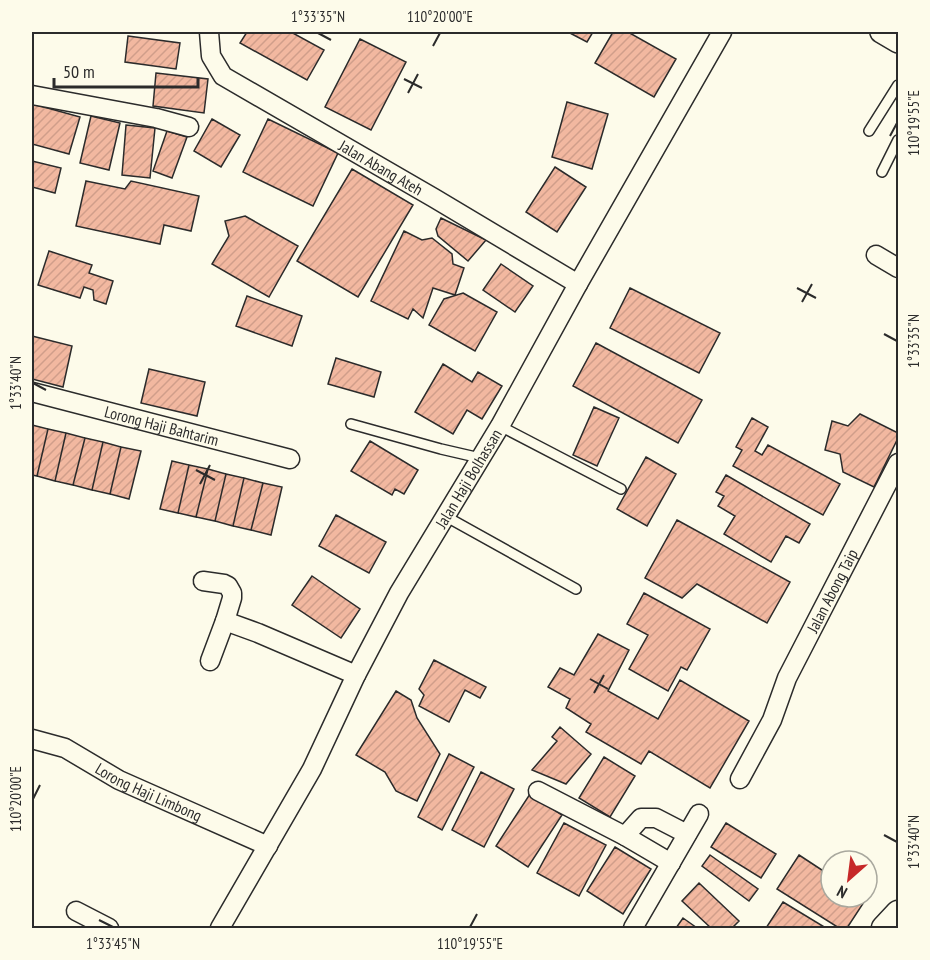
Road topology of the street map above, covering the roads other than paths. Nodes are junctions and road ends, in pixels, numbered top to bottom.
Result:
1 (209, 32) edge
2 (722, 32) edge
3 (881, 32) edge
4 (898, 42) edge
5 (898, 85) edge
6 (32, 95) edge
7 (189, 128) dead end
8 (870, 131) dead end
9 (898, 140) edge
10 (882, 172) dead end
11 (876, 255) dead end
12 (898, 268) edge
13 (578, 284) junction
14 (32, 392) edge
15 (351, 424) dead end
16 (500, 426) junction
17 (480, 458) junction
18 (290, 459) dead end
19 (898, 463) edge
20 (621, 489) dead end
21 (445, 516) junction
22 (202, 581) dead end
23 (576, 589) dead end
24 (225, 621) junction
25 (210, 661) dead end
26 (356, 675) junction
27 (32, 739) edge
28 (740, 779) dead end
29 (538, 791) dead end
30 (699, 814) dead end
31 (687, 834) junction
32 (625, 836) junction
33 (268, 846) junction
34 (671, 863) junction
35 (76, 911) dead end
36 (898, 913) edge
37 (224, 927) edge
38 (109, 928) edge
39 (633, 928) edge
40 (884, 928) edge

1 - 13 street, Jalan Abang Ateh
2 - 13 street, Jalan Haji Bolhassan
3 - 4 street
5 - 8 lane
6 - 7 street
9 - 10 lane
11 - 12 street
13 - 16 street, Jalan Haji Bolhassan
14 - 18 street, Lorong Haji Bahtarim
15 - 17 lane
16 - 17 street, Jalan Haji Bolhassan
16 - 20 lane
17 - 21 street, Jalan Haji Bolhassan
19 - 28 street, Jalan Abong Taip
21 - 23 lane
21 - 26 street, Jalan Haji Bolhassan
22 - 24 street
24 - 25 street
24 - 26 street
26 - 33 street, Jalan Haji Bolhassan
27 - 33 street, Lorong Haji Limbong
29 - 32 street
30 - 31 street
31 - 32 street
31 - 34 street
32 - 34 street
33 - 37 street, Jalan Haji Bolhassan
34 - 39 street
35 - 38 street
36 - 40 main road

